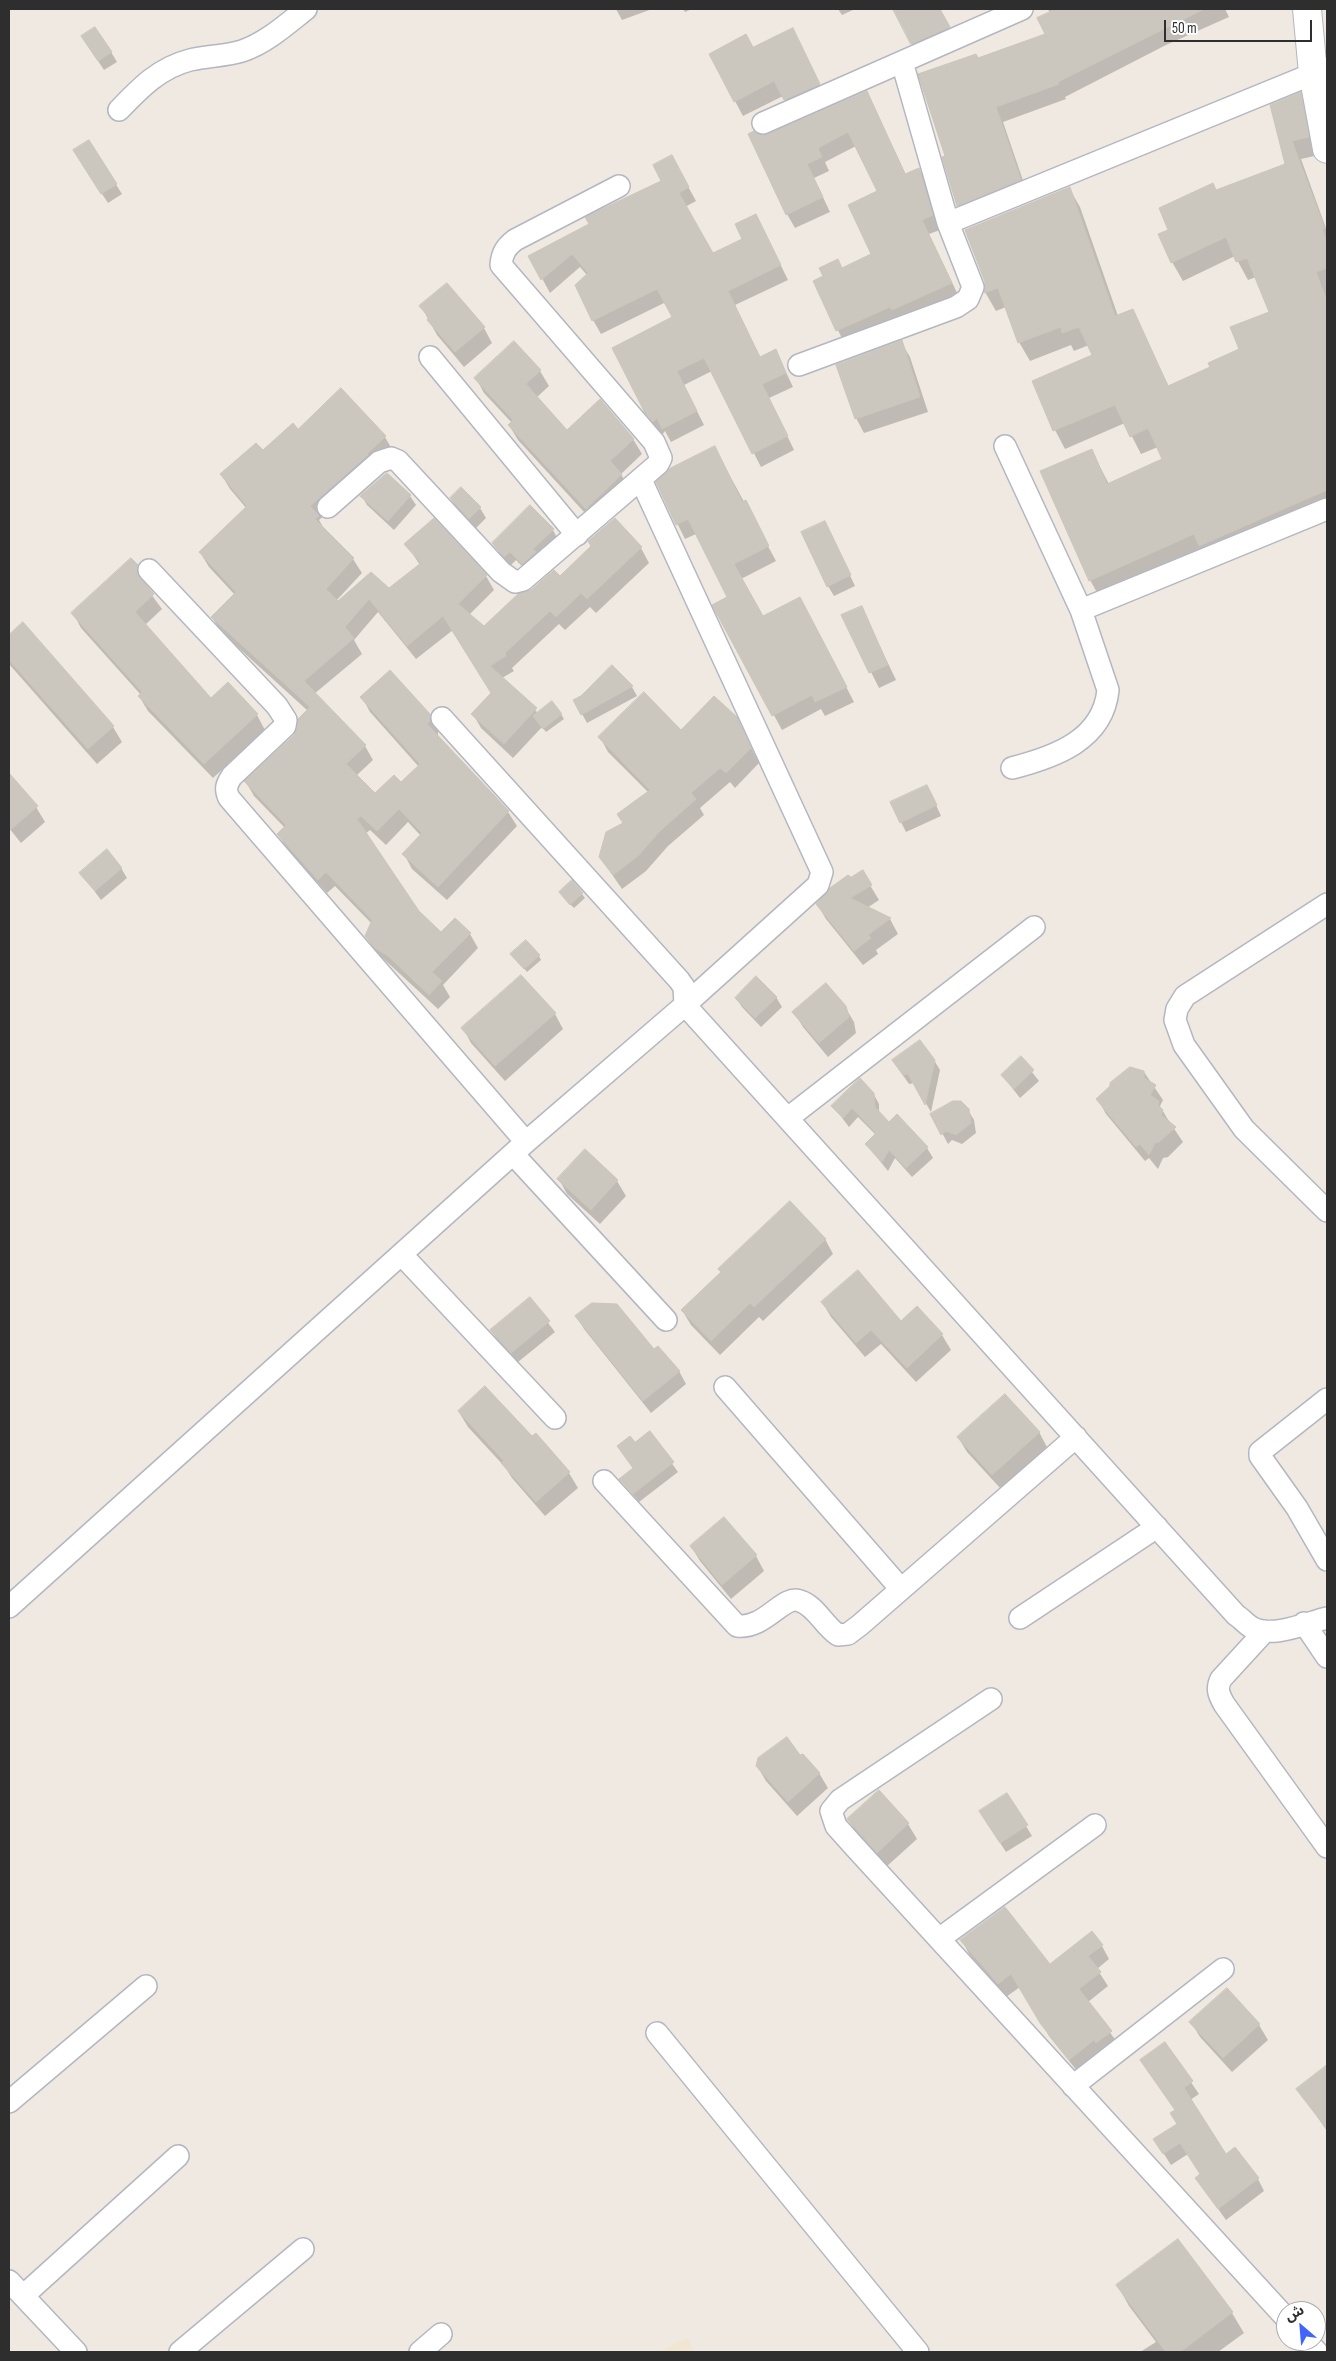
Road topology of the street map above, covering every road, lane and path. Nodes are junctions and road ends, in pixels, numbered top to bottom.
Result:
1 (306, 9) edge
2 (1022, 9) edge
3 (1307, 9) edge
4 (902, 62) junction
5 (1320, 70) edge
6 (119, 110) dead end
7 (763, 123) dead end
8 (1327, 150) edge
9 (619, 186) dead end
10 (948, 223) junction
11 (430, 357) dead end
12 (799, 365) dead end
13 (1005, 446) dead end
14 (641, 480) junction
15 (328, 508) dead end
16 (1327, 509) edge
17 (577, 535) junction
18 (149, 570) dead end
19 (1081, 610) junction
20 (442, 718) dead end
21 (1012, 768) dead end
22 (1327, 904) edge
23 (1034, 927) dead end
24 (686, 1005) junction
25 (788, 1118) junction
26 (519, 1148) junction
27 (1327, 1211) edge
28 (402, 1255) junction
29 (666, 1320) dead end
30 (725, 1387) dead end
31 (1327, 1399) edge
32 (555, 1418) dead end
33 (1076, 1437) junction
34 (604, 1481) dead end
35 (1157, 1527) junction
36 (1327, 1560) edge
37 (901, 1589) junction
38 (9, 1607) edge
39 (1020, 1618) dead end
40 (1327, 1618) edge
41 (1304, 1623) junction
42 (1265, 1631) junction
43 (1327, 1657) edge
44 (991, 1698) dead end
45 (1095, 1825) dead end
46 (1327, 1847) edge
47 (939, 1939) junction
48 (1223, 1969) dead end
49 (146, 1986) dead end
50 (657, 2033) dead end
51 (1073, 2086) junction
52 (9, 2102) edge
53 (178, 2156) dead end
54 (303, 2249) dead end
55 (16, 2288) edge
56 (1276, 2307) edge
57 (441, 2334) dead end
58 (76, 2352) edge
59 (180, 2352) edge
60 (420, 2352) edge
61 (918, 2352) edge

1 - 6 street
2 - 4 street
3 - 5 main road
4 - 7 street
4 - 10 street
5 - 8 main road
5 - 10 street
9 - 14 street
10 - 12 street
11 - 17 street
13 - 19 street
14 - 17 street
14 - 24 street
15 - 17 street
16 - 19 street
18 - 26 street
19 - 21 street
20 - 24 street
22 - 27 street
23 - 25 street
24 - 25 street
24 - 26 street
25 - 33 street
26 - 28 street
26 - 29 street
28 - 32 street
28 - 38 street
30 - 37 street
31 - 36 street
33 - 35 street
33 - 37 street
34 - 37 street
35 - 39 street
35 - 42 street
40 - 41 street
41 - 42 street
41 - 43 street
42 - 46 street
44 - 47 street
45 - 47 street
47 - 51 street
48 - 51 street
49 - 52 street
50 - 61 street
51 - 56 street
53 - 55 street
54 - 59 street
55 - 58 street
57 - 60 street

